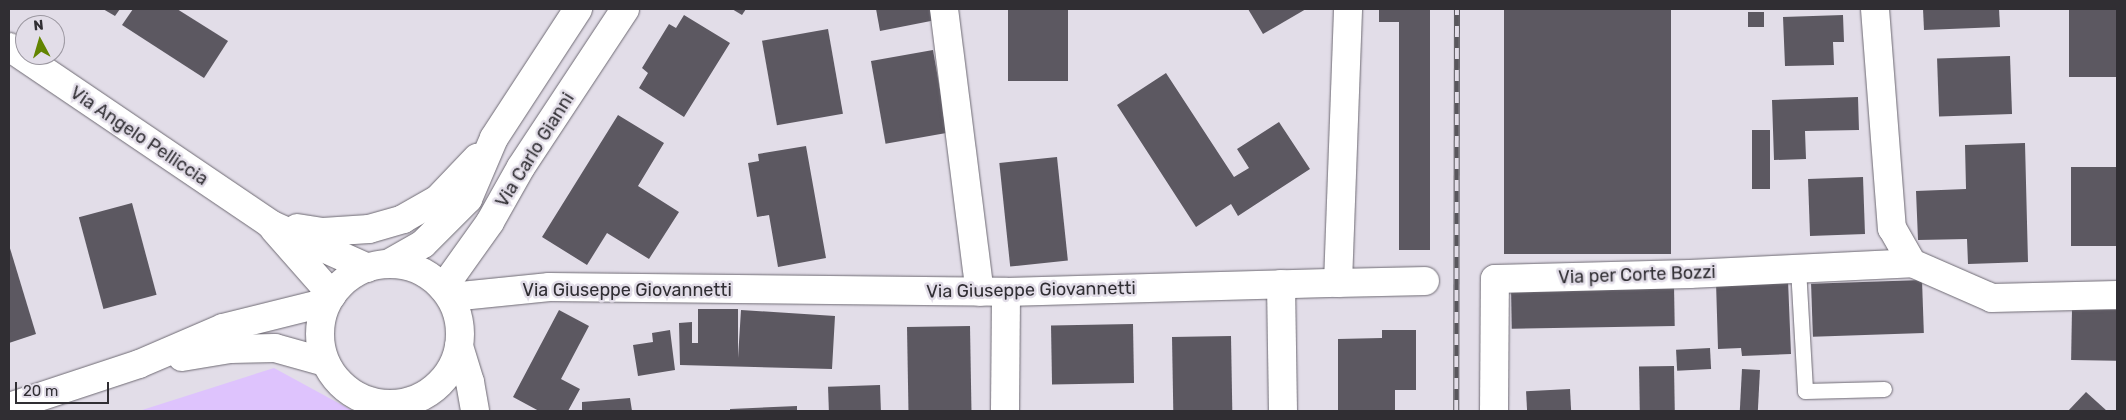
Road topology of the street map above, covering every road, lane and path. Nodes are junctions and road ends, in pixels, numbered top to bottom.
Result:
1 (578, 9) edge
2 (625, 9) edge
3 (944, 9) edge
4 (1348, 9) edge
5 (1875, 9) edge
6 (9, 47) edge
7 (494, 138) junction
8 (270, 224) junction
9 (1912, 263) junction
10 (378, 266) junction
11 (1798, 268) junction
12 (1425, 281) dead end
13 (1338, 283) junction
14 (1281, 284) junction
15 (993, 292) junction
16 (447, 293) junction
17 (2117, 294) edge
18 (330, 298) junction
19 (459, 346) junction
20 (325, 362) junction
21 (139, 364) junction
22 (1884, 389) dead end
23 (9, 407) edge
24 (380, 407) edge
25 (474, 411) edge
26 (1005, 411) edge
27 (1283, 411) edge
28 (1494, 411) edge

1 - 7 street, Via Carlo Gianni
2 - 16 street, Via Carlo Gianni
3 - 15 street
4 - 13 street
5 - 9 street
6 - 8 street, Via Angelo Pelliccia
7 - 8 street
7 - 10 street, Via Carlo Gianni
8 - 10 street, Via Angelo Pelliccia
8 - 18 street, Via Angelo Pelliccia
9 - 11 street, Via per Corte Bozzi
9 - 17 street, Via per Corte Bozzi
10 - 16 street
10 - 18 street
11 - 22 lane
11 - 28 street, Via per Corte Bozzi
12 - 13 street
13 - 14 street, Via Giuseppe Giovannetti
14 - 15 street, Via Giuseppe Giovannetti
14 - 27 street
15 - 16 street, Via Giuseppe Giovannetti
15 - 26 street
16 - 19 street
18 - 20 street
18 - 21 street
19 - 24 street
19 - 25 street
20 - 21 street
20 - 24 street
21 - 23 street

